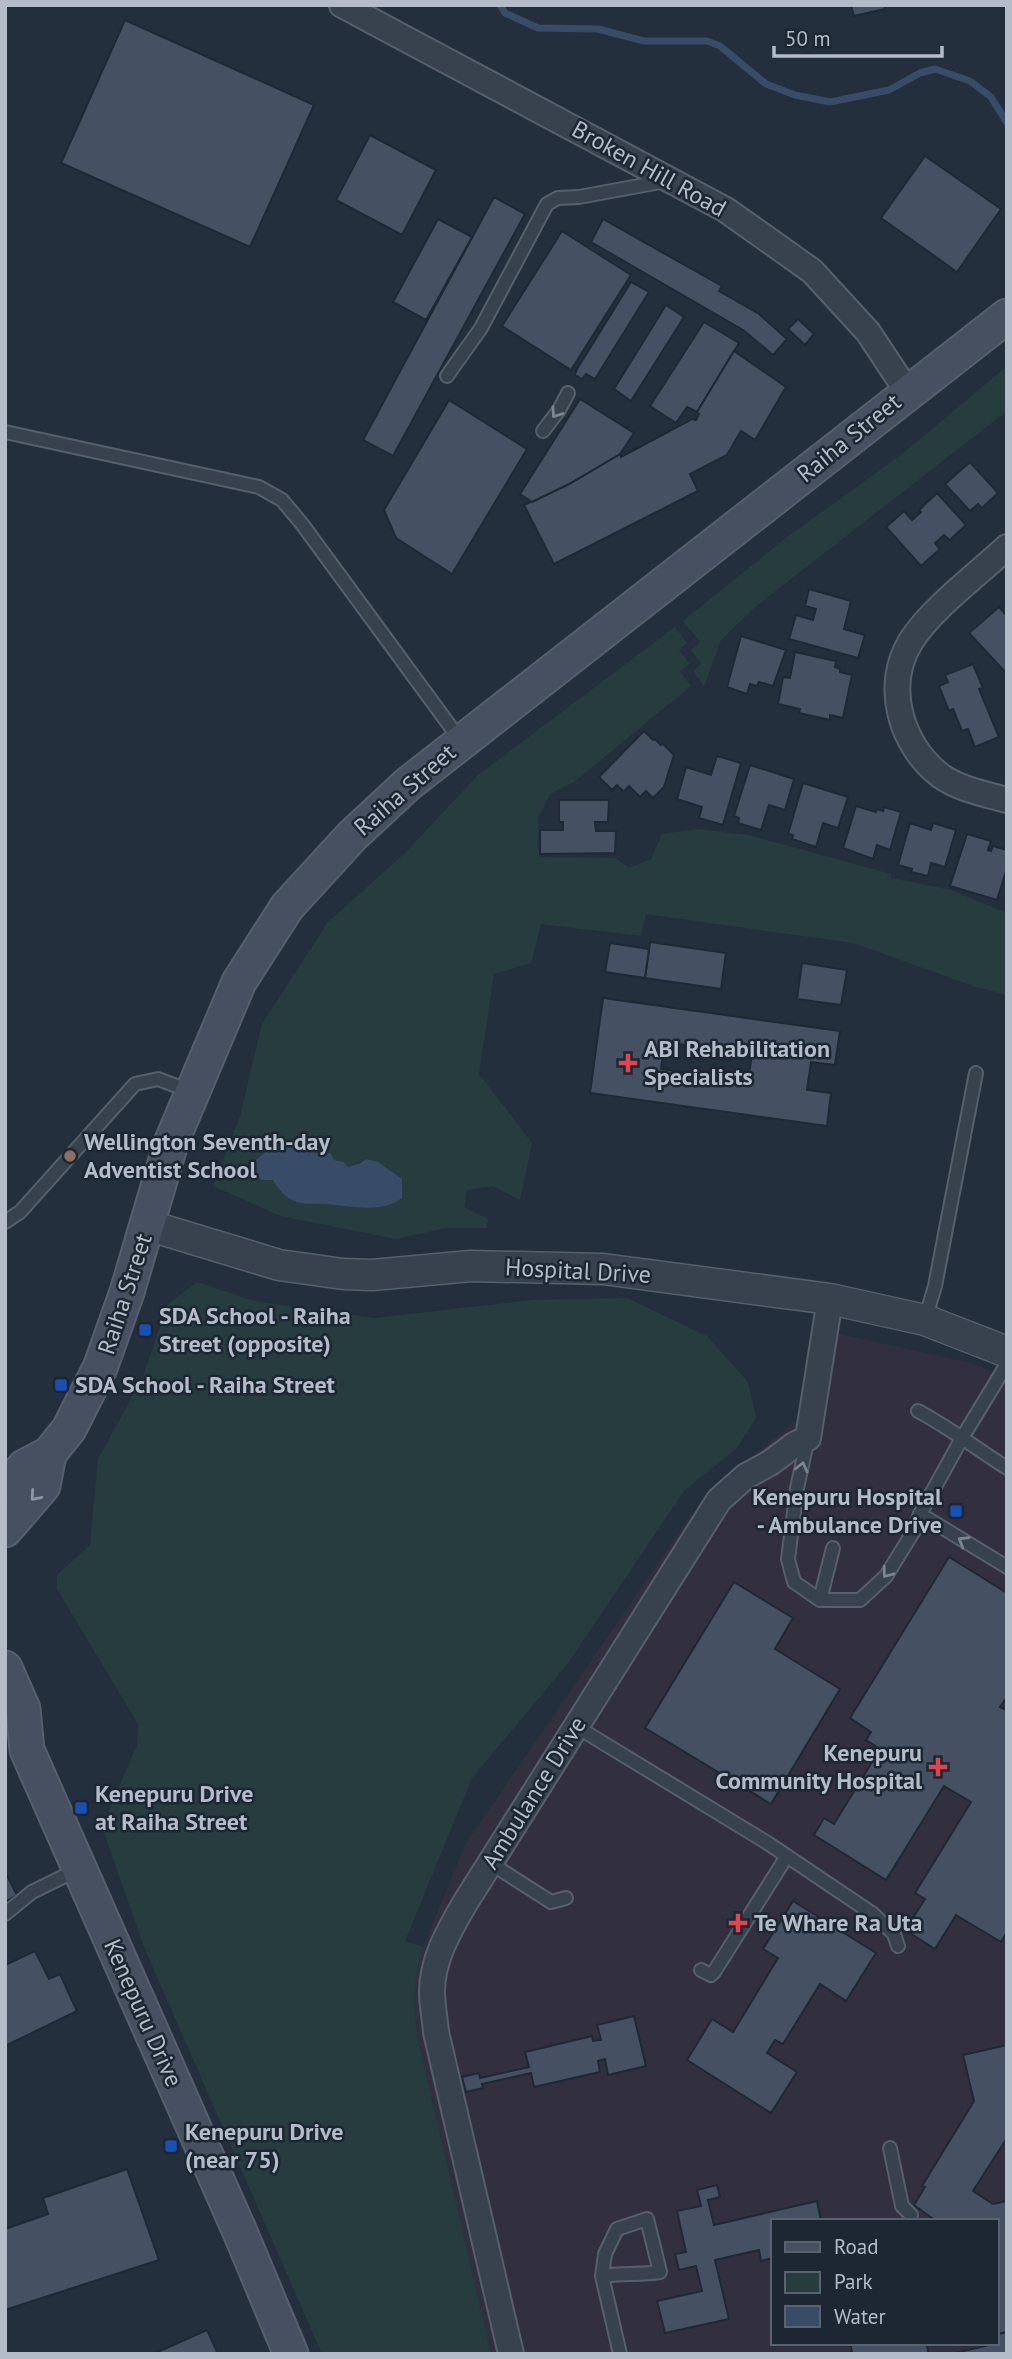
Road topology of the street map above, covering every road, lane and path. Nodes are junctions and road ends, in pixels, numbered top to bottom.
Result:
1 (342, 5) edge
2 (670, 180) junction
3 (1007, 316) edge
4 (447, 376) dead end
5 (907, 391) junction
6 (568, 393) dead end
7 (543, 431) dead end
8 (5, 432) edge
9 (1007, 547) edge
10 (462, 741) junction
11 (1007, 800) edge
12 (976, 1073) dead end
13 (194, 1092) junction
14 (5, 1223) edge
15 (148, 1225) junction
16 (830, 1299) junction
17 (925, 1320) junction
18 (1007, 1352) edge
19 (1007, 1364) edge
20 (918, 1411) dead end
21 (808, 1438) junction
22 (962, 1438) junction
23 (49, 1454) junction
24 (1007, 1468) edge
25 (5, 1489) edge
26 (920, 1514) junction
27 (5, 1530) edge
28 (1002, 1546) dead end
29 (833, 1548) dead end
30 (994, 1559) junction
31 (1007, 1567) edge
32 (820, 1601) junction
33 (5, 1668) edge
34 (577, 1727) junction
35 (16, 1740) edge
36 (787, 1856) junction
37 (490, 1863) junction
38 (79, 1869) junction
39 (566, 1898) dead end
40 (5, 1914) edge
41 (898, 1946) dead end
42 (701, 1970) dead end
43 (890, 2148) dead end
44 (911, 2215) dead end
45 (602, 2276) junction
46 (291, 2354) edge
47 (511, 2354) edge
48 (620, 2354) edge

1 - 2 street, Broken Hill Road
2 - 4 lane
2 - 5 street, Broken Hill Road
3 - 5 main road, Raiha Street
5 - 10 main road, Raiha Street
6 -> 7 lane
8 - 10 lane
9 - 11 street
10 - 13 main road, Raiha Street
12 - 17 lane
13 - 14 lane
13 - 15 main road, Raiha Street
15 - 16 street, Hospital Drive
15 - 23 main road, Raiha Street
16 - 17 street, Hospital Drive
16 - 21 street
17 - 18 street, Hospital Drive
19 - 22 lane
20 - 22 lane
32 -> 21 lane
21 - 34 street, Ambulance Drive
22 - 24 lane
22 - 26 lane
23 - 25 main road, Raiha Street
23 -> 27 main road, Raiha Street
30 -> 26 lane
26 -> 32 lane
28 - 30 lane
29 - 32 lane
30 - 31 lane
33 - 35 main road, Kenepuru Drive
34 - 36 lane
34 - 37 street, Ambulance Drive
35 - 38 main road, Kenepuru Drive
36 - 41 lane
36 - 42 lane
37 - 39 lane
37 - 47 street, Ambulance Drive
38 - 40 lane
38 - 46 main road, Kenepuru Drive
43 - 44 lane
45 - 45 lane
45 - 48 lane

